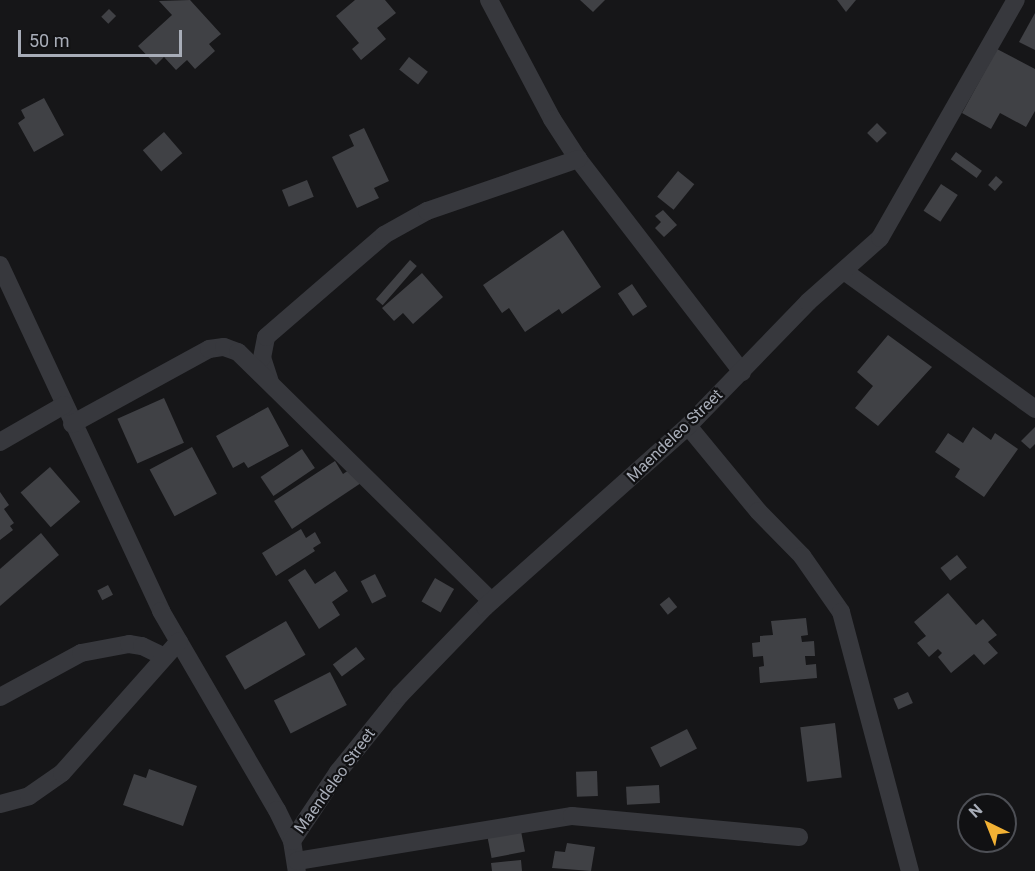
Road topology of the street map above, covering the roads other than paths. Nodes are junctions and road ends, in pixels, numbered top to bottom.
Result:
1 (489, 0) edge
2 (1016, 0) edge
3 (578, 159) junction
4 (0, 265) edge
5 (844, 271) junction
6 (742, 372) junction
7 (272, 386) junction
8 (64, 405) junction
9 (1035, 409) edge
10 (72, 424) junction
11 (688, 426) junction
12 (0, 442) edge
13 (491, 601) junction
14 (179, 641) junction
15 (165, 657) junction
16 (0, 697) edge
17 (0, 804) edge
18 (799, 837) dead end
19 (292, 841) junction
20 (297, 866) edge
21 (910, 871) edge

1 - 3 street
2 - 5 street, Maendeleo Street
3 - 6 street
3 - 7 street
4 - 8 street
5 - 6 street, Maendeleo Street
5 - 9 street
6 - 11 street, Maendeleo Street
7 - 10 street
7 - 13 street
8 - 10 street
8 - 12 street
10 - 14 street
11 - 13 street, Maendeleo Street
11 - 21 street
13 - 19 street, Maendeleo Street
14 - 15 street
14 - 19 street
15 - 16 street
15 - 17 street
18 - 20 street
19 - 20 street

